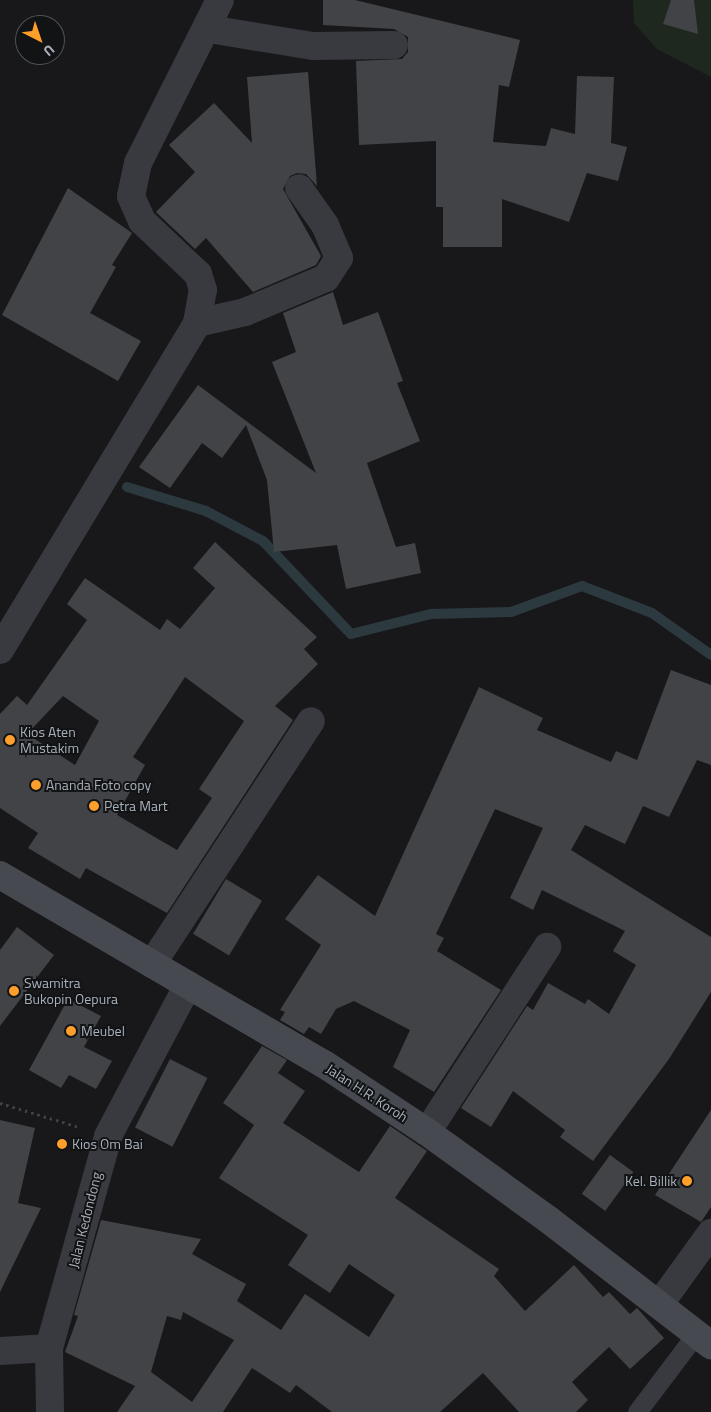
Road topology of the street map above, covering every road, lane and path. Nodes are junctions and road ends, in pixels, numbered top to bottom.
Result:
1 (220, 0) edge
2 (209, 29) junction
3 (394, 46) dead end
4 (299, 188) dead end
5 (197, 323) junction
6 (0, 650) edge
7 (311, 721) dead end
8 (0, 875) edge
9 (548, 947) dead end
10 (152, 964) junction
11 (188, 986) junction
12 (0, 1102) edge
13 (427, 1132) junction
14 (108, 1136) junction
15 (711, 1232) edge
16 (659, 1305) junction
17 (703, 1340) edge
18 (50, 1348) junction
19 (0, 1351) edge
20 (50, 1412) edge
21 (637, 1412) edge

1 - 2 street
2 - 3 street
2 - 5 street
4 - 5 street
5 - 6 street
7 - 10 street
8 - 10 main road, Jalan H.R. Koroh
9 - 13 street
10 - 11 main road, Jalan H.R. Koroh
11 - 13 main road, Jalan H.R. Koroh
11 - 14 street, Jalan Kedondong
12 - 14 path
13 - 16 main road, Jalan H.R. Koroh
14 - 18 street, Jalan Kedondong
15 - 16 street
16 - 17 main road, Jalan H.R. Koroh
17 - 21 lane
18 - 19 street
18 - 20 street, Jalan Kedondong

